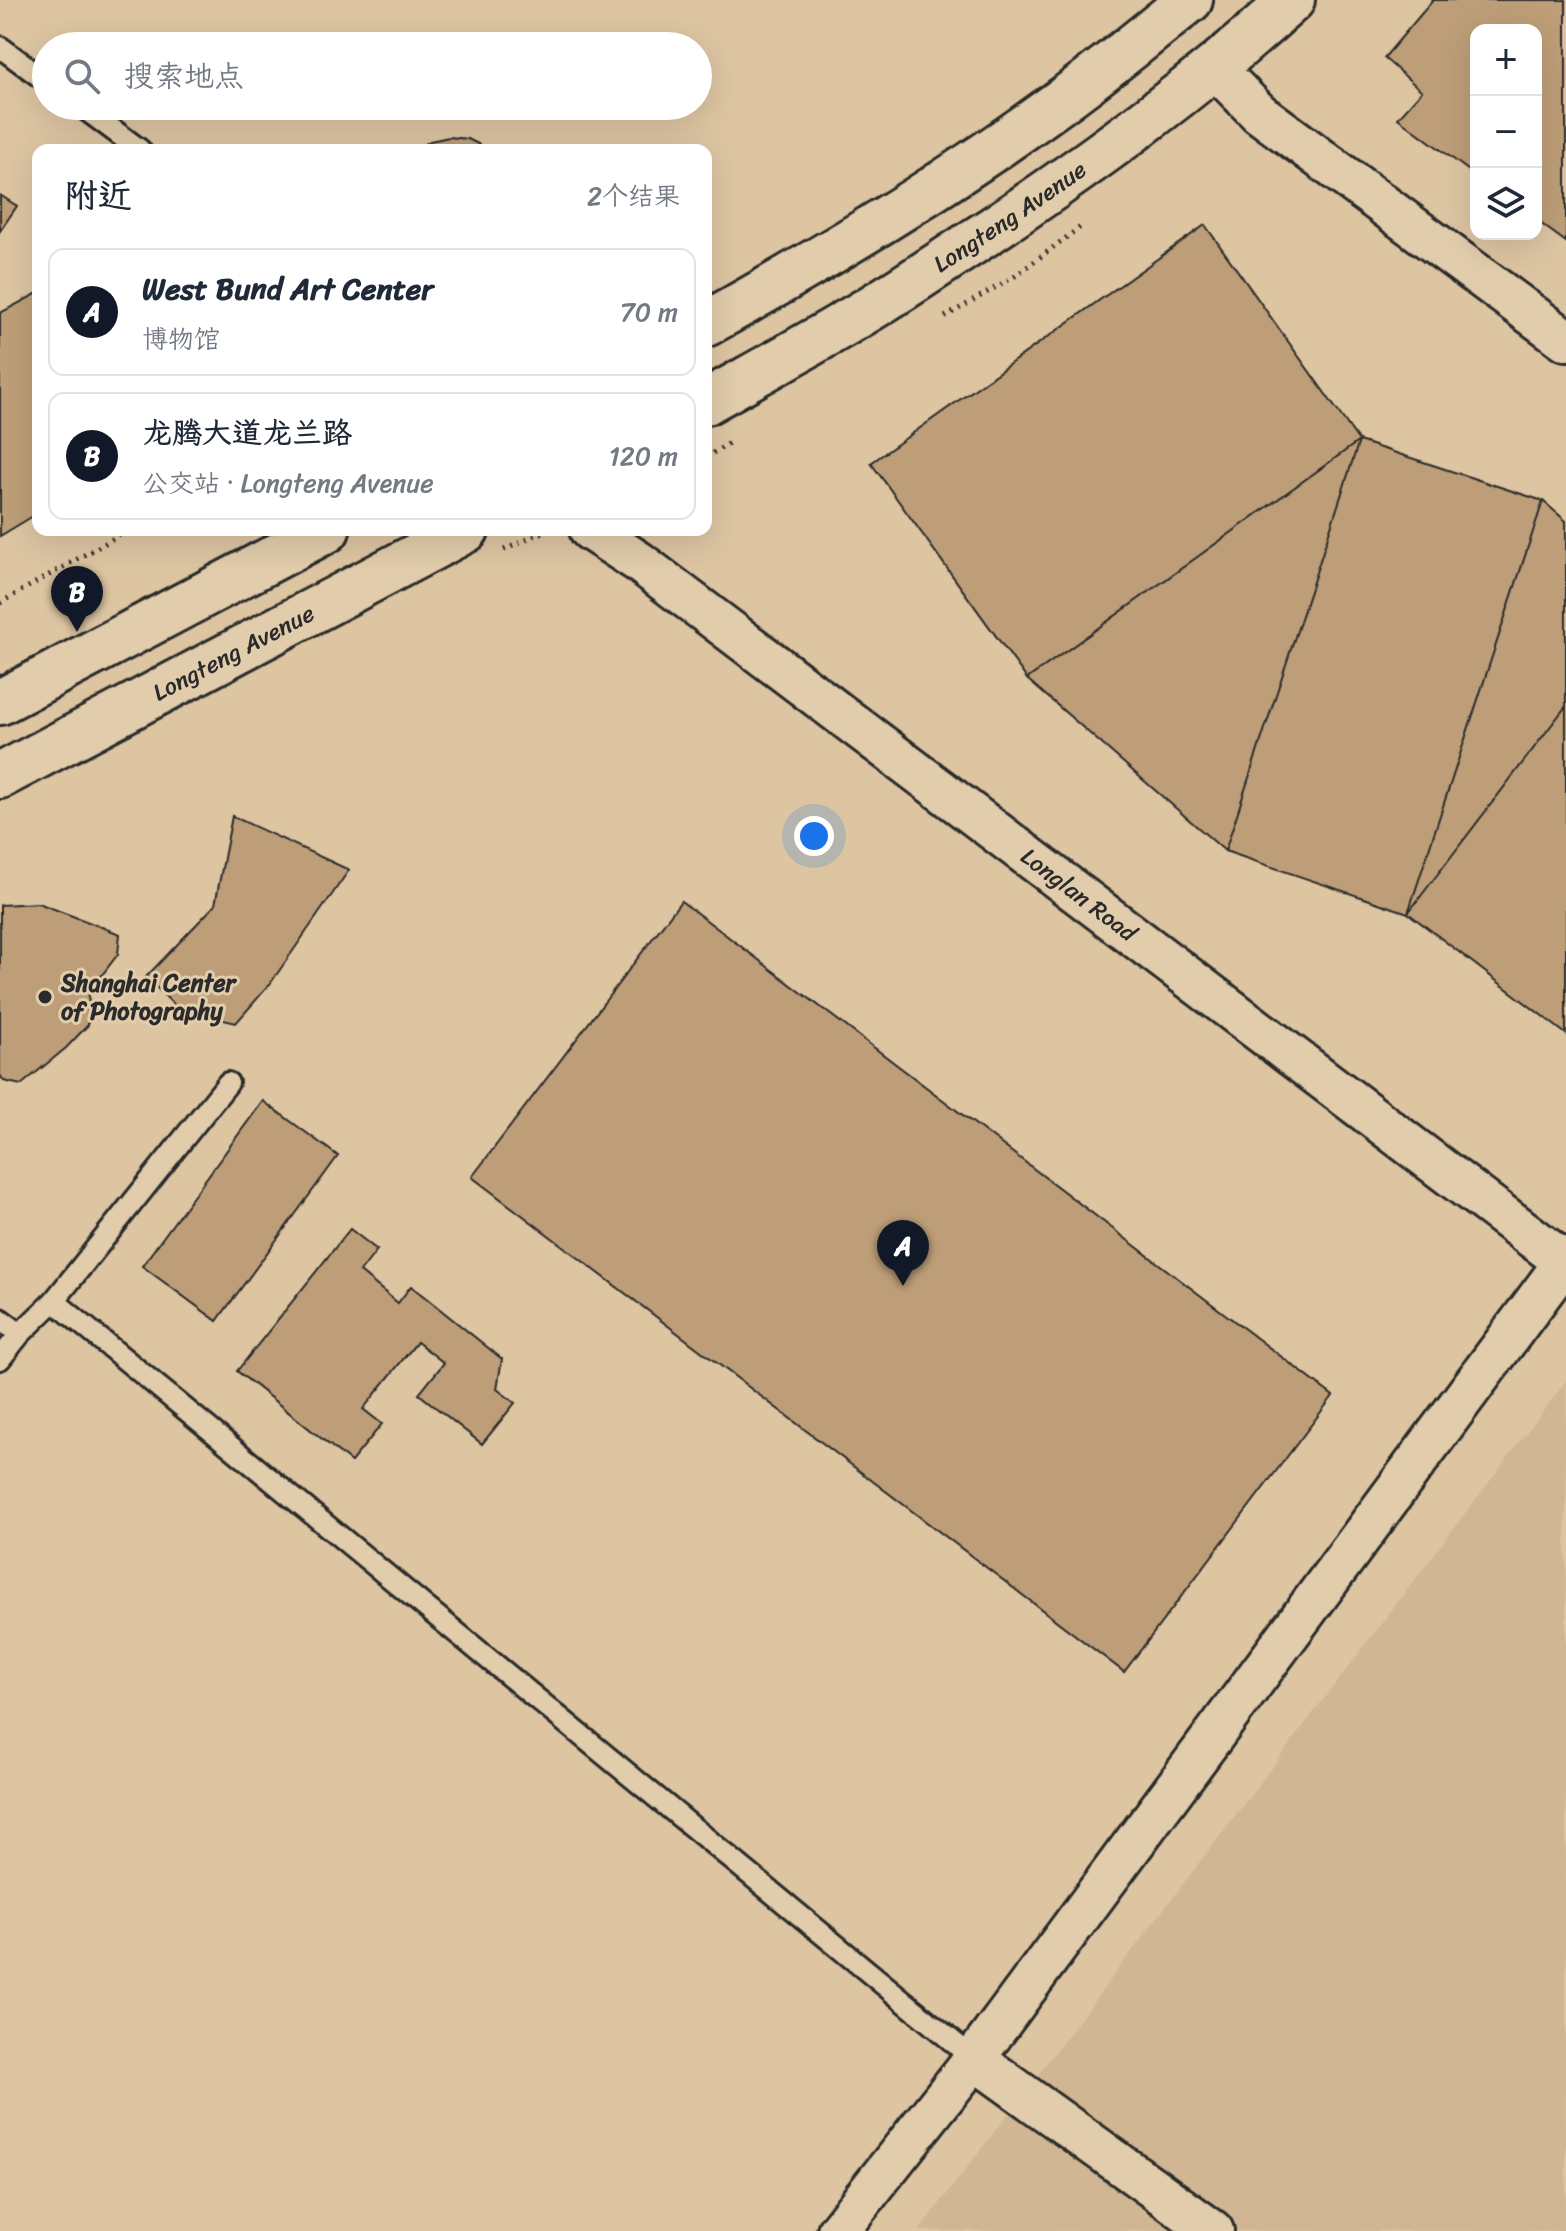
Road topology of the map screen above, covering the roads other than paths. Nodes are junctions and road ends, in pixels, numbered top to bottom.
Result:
1 (1190, 0) edge
2 (1292, 0) edge
3 (0, 47) edge
4 (1214, 67) junction
5 (32, 71) edge
6 (100, 120) edge
7 (132, 144) edge
8 (712, 321) edge
9 (1566, 340) edge
10 (712, 399) edge
11 (316, 536) edge
12 (455, 536) edge
13 (599, 536) edge
14 (0, 702) edge
15 (0, 776) edge
16 (228, 1083) dead end
17 (1565, 1262) edge
18 (54, 1301) junction
19 (0, 1319) edge
20 (20, 1334) junction
21 (0, 1359) edge
22 (974, 2059) junction
23 (838, 2231) edge
24 (1213, 2231) edge

1 - 8 main road
2 - 4 main road, Longteng Avenue
3 - 5 lane
4 - 9 street
4 - 10 main road, Longteng Avenue
6 - 7 lane
11 - 14 main road
12 - 15 main road, Longteng Avenue
13 - 17 street, Longlan Road
16 - 18 lane
17 - 22 street
18 - 20 lane
18 - 22 lane
19 - 20 lane
20 - 21 lane
22 - 23 street
22 - 24 street

